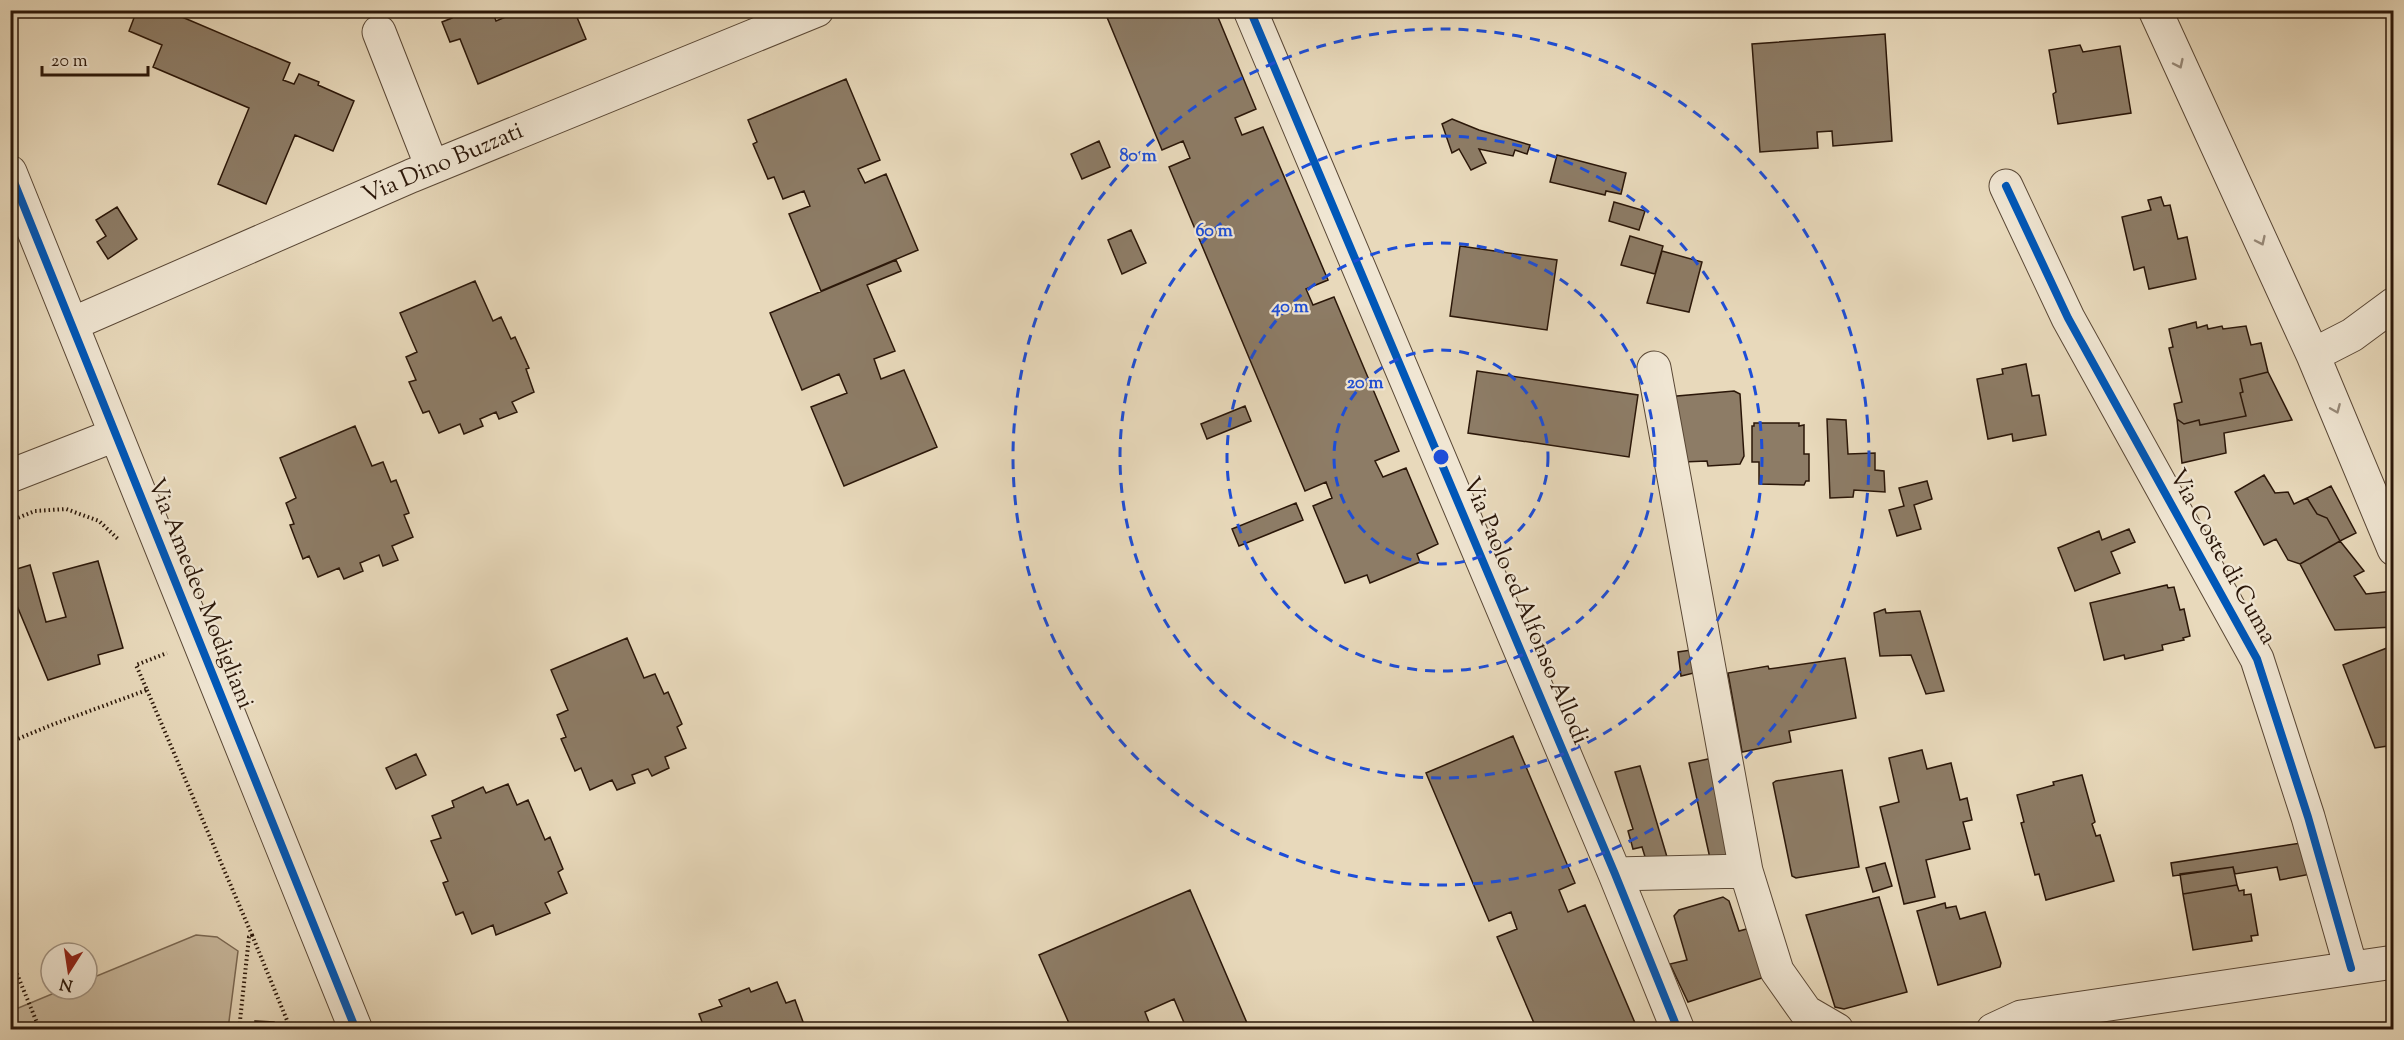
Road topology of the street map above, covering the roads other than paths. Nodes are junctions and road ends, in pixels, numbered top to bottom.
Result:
1 (817, 10) edge
2 (1250, 10) edge
3 (2155, 10) edge
4 (379, 32) dead end
5 (432, 167) junction
6 (10, 172) edge
7 (2006, 186) dead end
8 (2394, 304) edge
9 (72, 324) junction
10 (2313, 355) junction
11 (1654, 368) dead end
12 (115, 435) junction
13 (10, 476) edge
14 (2394, 549) edge
15 (1746, 871) junction
16 (1615, 874) junction
17 (2394, 962) edge
18 (2350, 968) junction
19 (356, 1029) edge
20 (1678, 1029) edge
21 (1837, 1029) edge
22 (1993, 1029) edge

1 - 5 street, Via Dino Buzzati
2 - 16 street, Via Paolo ed Alfonso Allodi
3 -> 10 street
4 - 5 street
5 - 9 street, Via Dino Buzzati
6 - 9 street, Via Amedeo Modigliani
7 - 18 street, Via Coste di Cuma
8 - 10 street
9 - 12 street, Via Amedeo Modigliani
10 -> 14 street
11 - 15 street
12 - 13 street
12 - 19 street, Via Amedeo Modigliani
15 - 16 street
15 - 21 street
16 - 20 street, Via Paolo ed Alfonso Allodi
17 - 18 street
18 - 22 street

